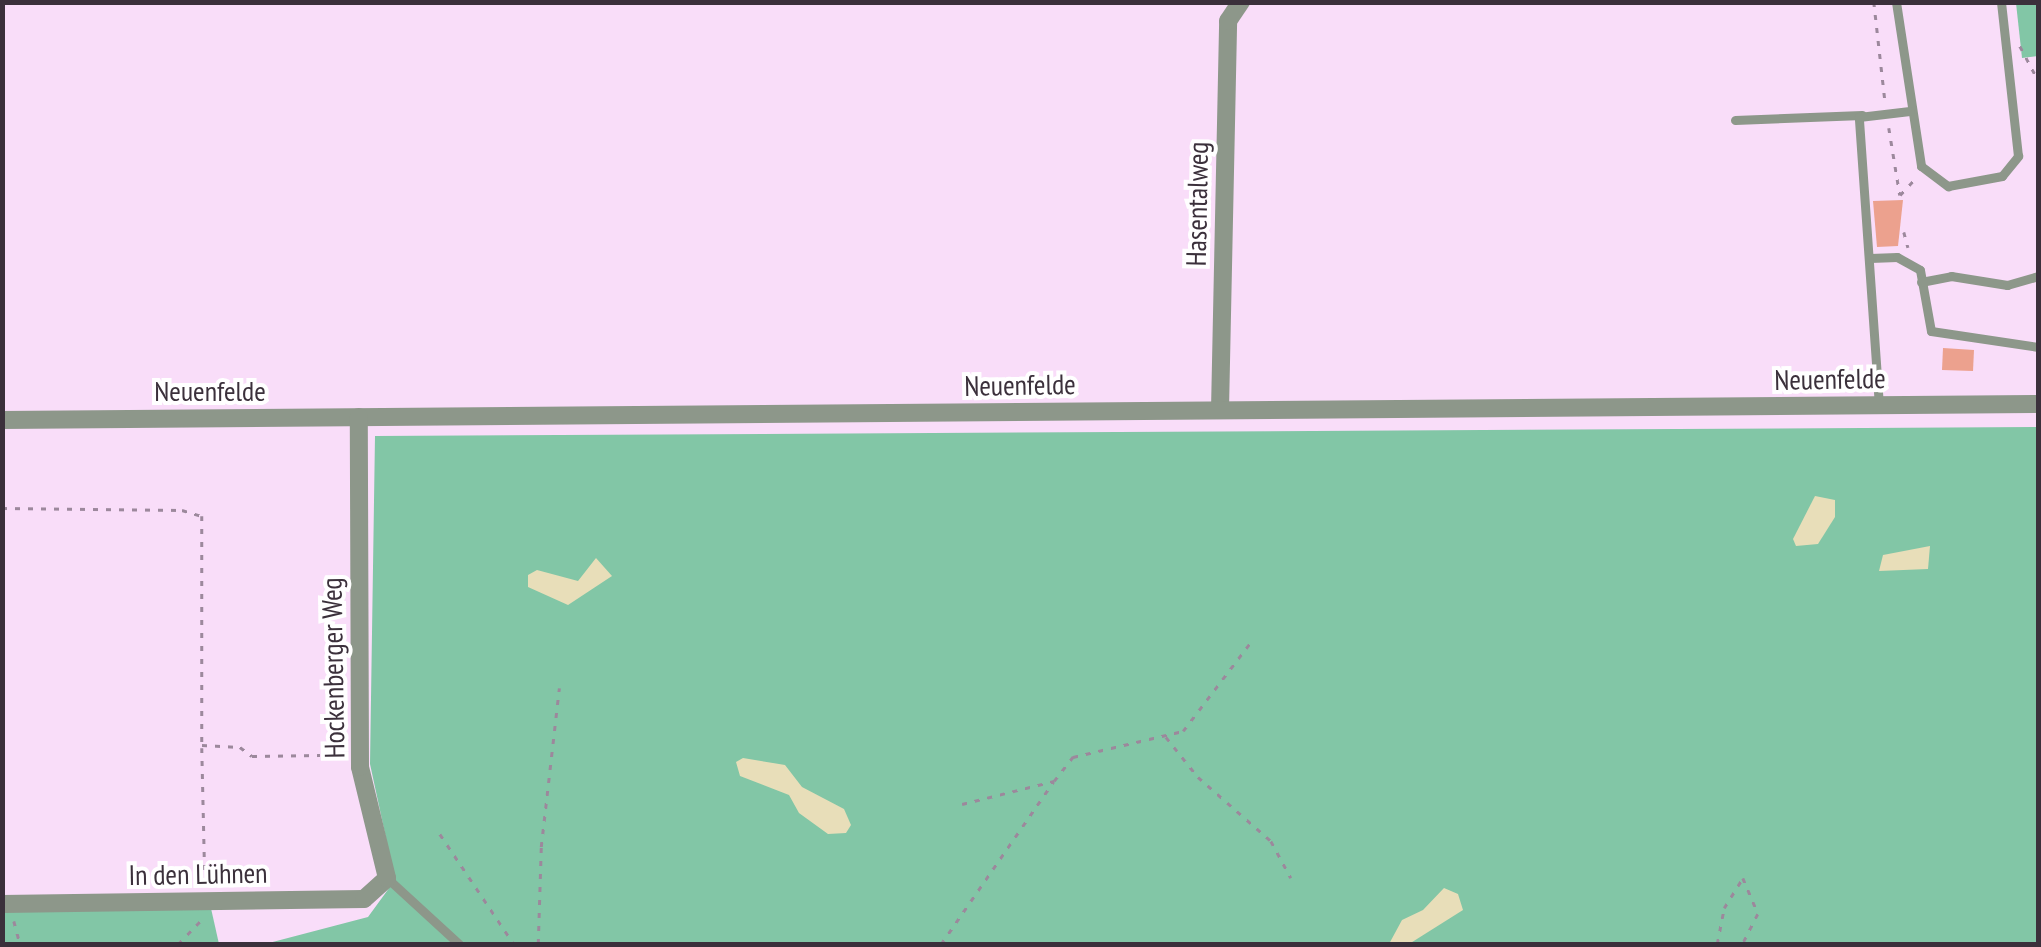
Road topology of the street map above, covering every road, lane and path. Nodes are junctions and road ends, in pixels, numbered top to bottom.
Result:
1 (1240, 2) edge
2 (1874, 2) edge
3 (1896, 2) edge
4 (2002, 2) edge
5 (2018, 44) dead end
6 (2038, 80) edge
7 (1910, 111) junction
8 (1886, 112) junction
9 (1862, 115) junction
10 (1735, 120) dead end
11 (1916, 144) junction
12 (1870, 258) junction
13 (2038, 276) edge
14 (1921, 282) junction
15 (2038, 348) edge
16 (2038, 404) edge
17 (1879, 406) junction
18 (1220, 410) junction
19 (359, 417) junction
20 (2, 420) edge
21 (2, 508) edge
22 (1250, 643) dead end
23 (559, 688) dead end
24 (1165, 736) junction
25 (202, 745) junction
26 (320, 754) dead end
27 (1054, 780) junction
28 (962, 804) dead end
29 (440, 834) dead end
30 (387, 878) junction
31 (1291, 878) dead end
32 (211, 901) junction
33 (6, 904) edge
34 (20, 944) edge
35 (178, 944) edge
36 (459, 944) edge
37 (514, 944) edge
38 (538, 944) edge
39 (941, 944) edge
40 (1716, 944) edge
41 (1743, 944) edge

1 - 18 street, Hasentalweg
2 - 8 path
3 - 7 lane
4 - 11 lane
5 - 6 path
7 - 8 lane
7 - 11 lane
8 - 9 lane
8 - 11 path
9 - 10 lane
9 - 12 lane
12 - 14 lane
12 - 17 lane
13 - 14 lane
14 - 15 lane
16 - 17 street, Neuenfelde
17 - 18 street, Neuenfelde
18 - 19 street, Neuenfelde
19 - 20 street, Neuenfelde
19 - 30 street, Hockenberger Weg
21 - 25 path
22 - 24 path
23 - 38 path
24 - 27 path
24 - 31 path
25 - 26 path
25 - 32 path
27 - 28 path
27 - 39 path
29 - 37 path
30 - 32 street, In den Lühnen
30 - 36 lane
32 - 33 street, In den Lühnen
32 - 35 path
33 - 34 path
40 - 41 path

